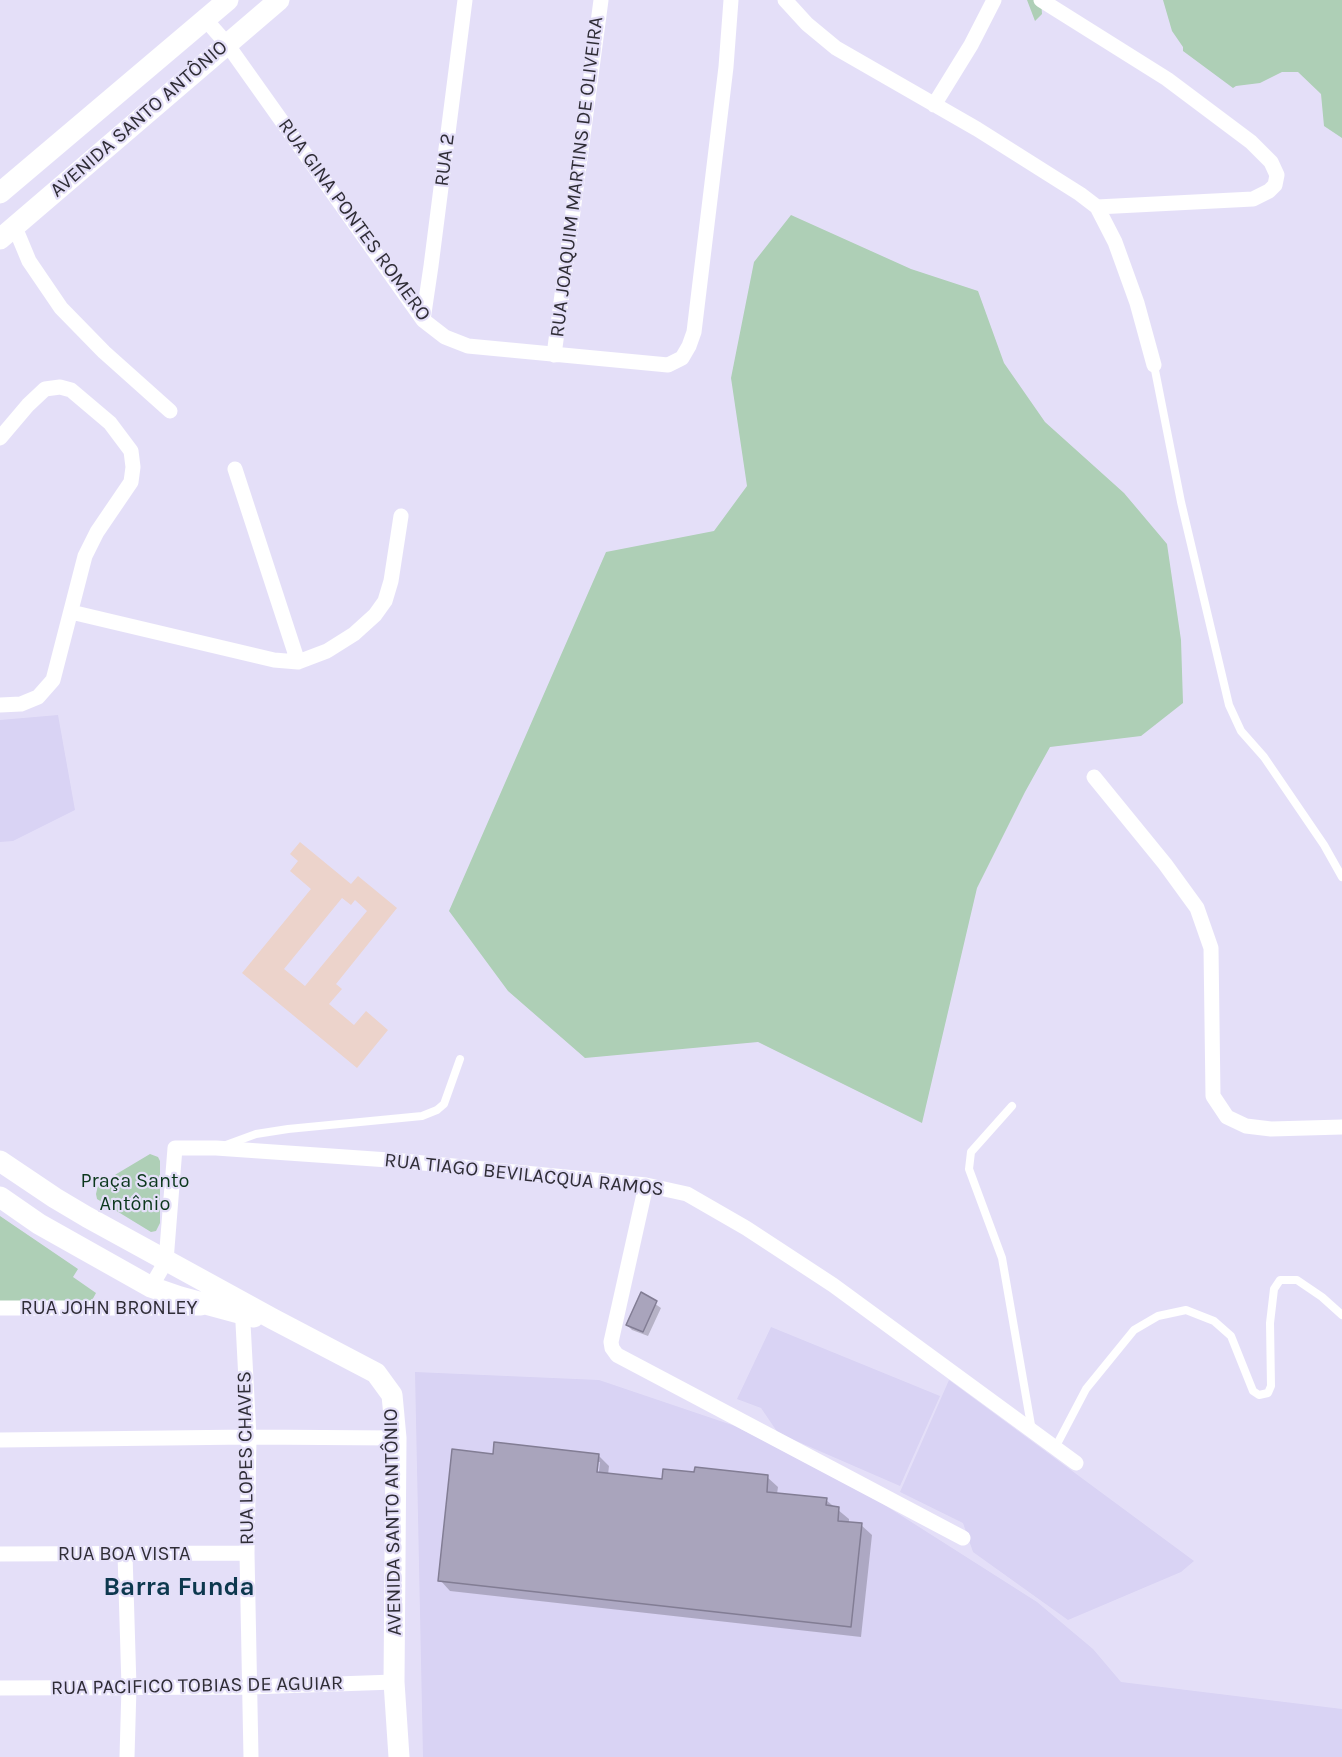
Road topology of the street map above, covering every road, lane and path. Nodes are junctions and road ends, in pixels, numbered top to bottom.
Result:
1 (228, 0) edge
2 (279, 0) edge
3 (465, 0) edge
4 (600, 0) edge
5 (731, 0) edge
6 (785, 0) edge
7 (994, 0) edge
8 (1041, 0) edge
9 (205, 20) junction
10 (227, 44) junction
11 (934, 105) junction
12 (0, 193) edge
13 (1097, 207) junction
14 (7, 232) edge
15 (423, 320) junction
16 (554, 355) junction
17 (1154, 365) joint
18 (170, 411) dead end
19 (0, 438) edge
20 (235, 469) dead end
21 (400, 516) dead end
22 (70, 612) junction
23 (298, 662) junction
24 (0, 705) edge
25 (1094, 777) dead end
26 (1342, 877) edge
27 (460, 1059) dead end
28 (1012, 1106) dead end
29 (1342, 1126) edge
30 (216, 1148) junction
31 (0, 1161) edge
32 (646, 1185) junction
33 (0, 1197) edge
34 (166, 1261) junction
35 (151, 1287) junction
36 (0, 1308) edge
37 (219, 1308) junction
38 (242, 1309) junction
39 (1342, 1315) edge
40 (1033, 1432) junction
41 (249, 1437) junction
42 (396, 1438) junction
43 (0, 1440) edge
44 (1055, 1448) junction
45 (1076, 1463) dead end
46 (963, 1538) dead end
47 (247, 1553) junction
48 (0, 1554) edge
49 (125, 1554) junction
50 (394, 1682) junction
51 (129, 1687) junction
52 (250, 1687) junction
53 (0, 1688) edge
54 (127, 1757) edge
55 (251, 1757) edge
56 (399, 1757) edge

1 - 9 main road, AVENIDA SANTO ANTÔNIO
2 - 10 main road, AVENIDA SANTO ANTÔNIO
3 - 15 street, RUA 2
4 - 16 street, RUA JOAQUIM MARTINS DE OLIVEIRA
5 - 16 street, RUA GINA PONTES ROMERO
6 - 11 street
7 - 11 street
8 - 13 street
9 - 10 street, RUA GINA PONTES ROMERO
9 - 12 main road, AVENIDA SANTO ANTÔNIO
10 - 14 main road, AVENIDA SANTO ANTÔNIO
10 - 15 street, RUA GINA PONTES ROMERO
11 - 13 street
13 - 17 street
14 - 18 street
15 - 16 street, RUA GINA PONTES ROMERO
17 - 26 lane
19 - 22 street
20 - 23 street
21 - 23 street
22 - 23 street
22 - 24 street
25 - 29 street
27 - 30 lane
28 - 40 lane
30 - 32 street, RUA TIAGO BEVILACQUA RAMOS
30 - 34 street, RUA TIAGO BEVILACQUA RAMOS
31 - 34 main road, AVENIDA SANTO ANTÔNIO
32 - 40 street, RUA TIAGO BEVILACQUA RAMOS
32 - 46 street
33 - 35 main road, AVENIDA SANTO ANTÔNIO
34 - 35 street
34 - 38 main road, AVENIDA SANTO ANTÔNIO
35 - 37 main road, AVENIDA SANTO ANTÔNIO
36 - 37 street, RUA JOHN BRONLEY
37 - 38 main road, AVENIDA SANTO ANTÔNIO
38 - 41 street, RUA LOPES CHAVES
38 - 42 main road, AVENIDA SANTO ANTÔNIO
39 - 44 lane
40 - 44 street, RUA TIAGO BEVILACQUA RAMOS
41 - 42 street
41 - 43 street
41 - 47 street, RUA LOPES CHAVES
42 - 50 main road, AVENIDA SANTO ANTÔNIO
44 - 45 street, RUA TIAGO BEVILACQUA RAMOS
47 - 49 street, RUA BOA VISTA
47 - 52 street, RUA LOPES CHAVES
48 - 49 street, RUA BOA VISTA
49 - 51 street
50 - 52 street, RUA PACIFICO TOBIAS DE AGUIAR
50 - 56 main road, AVENIDA SANTO ANTÔNIO
51 - 52 street, RUA PACIFICO TOBIAS DE AGUIAR
51 - 53 street, RUA PACIFICO TOBIAS DE AGUIAR
51 - 54 street
52 - 55 street, RUA LOPES CHAVES

